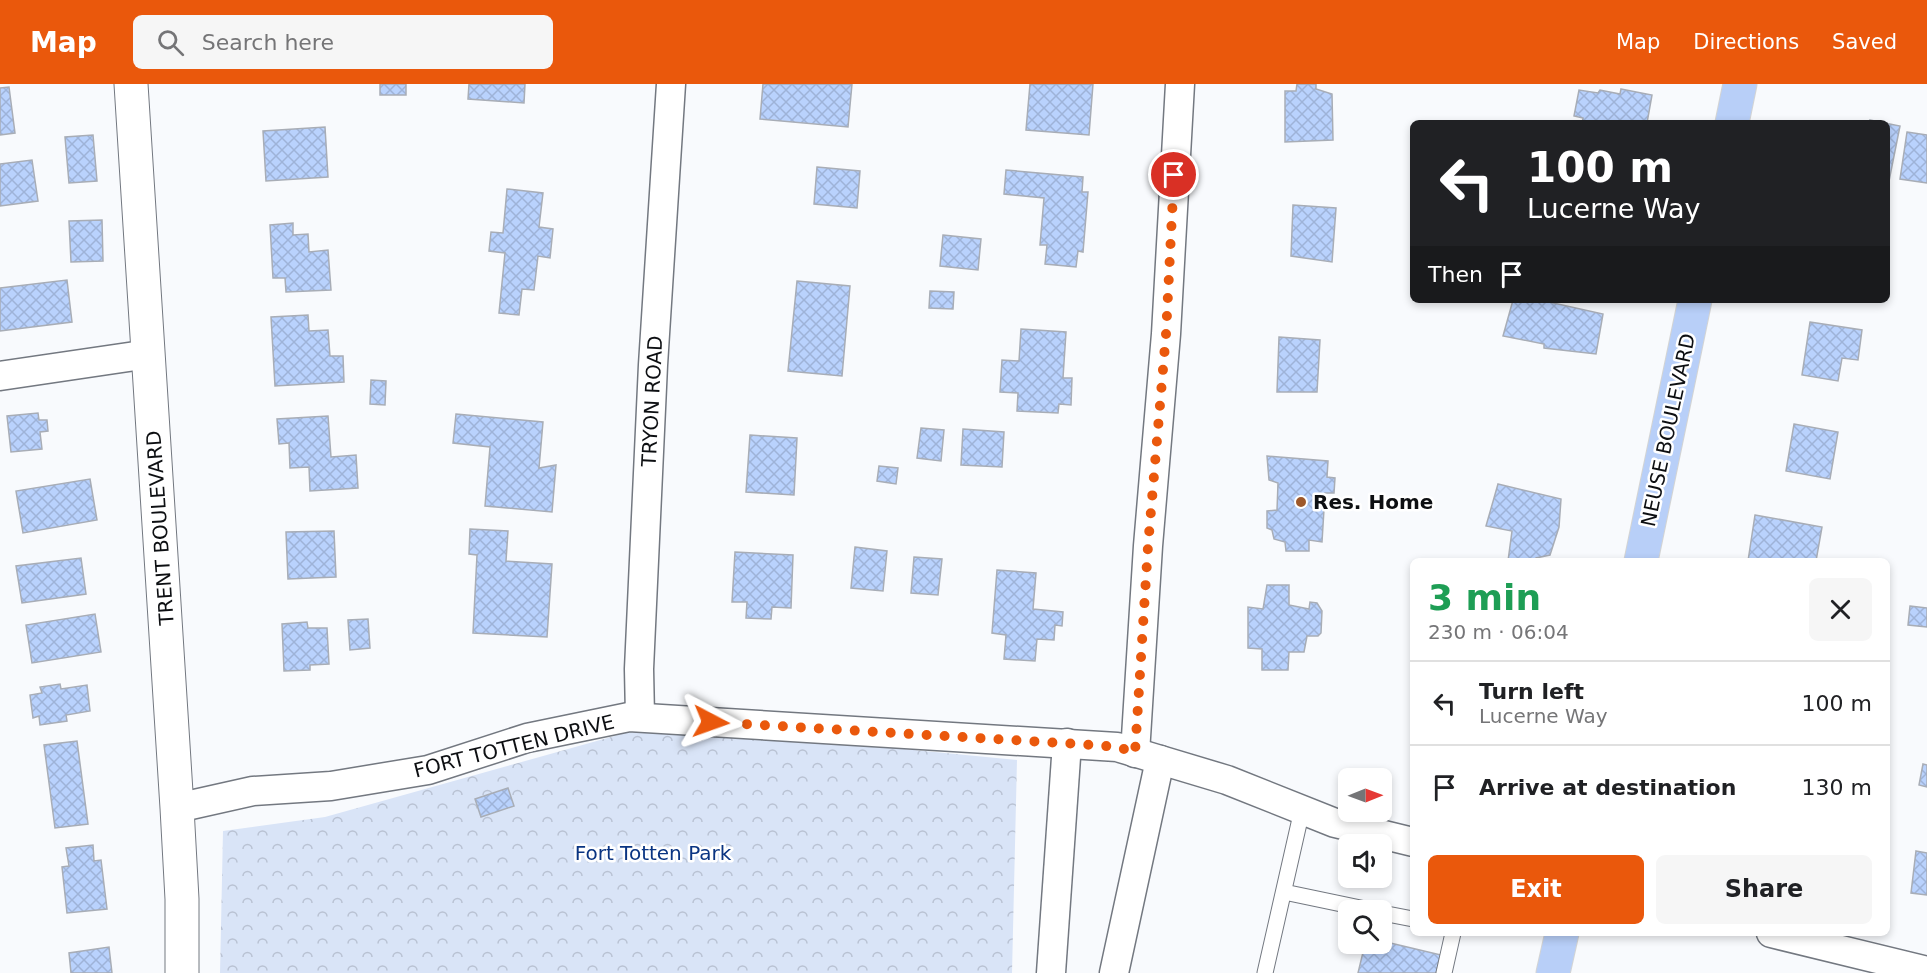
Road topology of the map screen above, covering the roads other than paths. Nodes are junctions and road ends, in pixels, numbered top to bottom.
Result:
1 (130, 84) edge
2 (671, 84) edge
3 (1180, 84) edge
4 (1740, 84) edge
5 (1733, 120) edge
6 (1694, 303) edge
7 (148, 354) junction
8 (0, 376) edge
9 (1642, 558) edge
10 (640, 717) junction
11 (1067, 743) junction
12 (1147, 756) junction
13 (177, 808) junction
14 (1302, 810) junction
15 (1410, 841) edge
16 (1284, 892) junction
17 (1338, 903) edge
18 (1392, 915) edge
19 (1410, 919) edge
20 (1453, 936) edge
21 (1561, 936) edge
22 (1783, 936) edge
23 (1927, 971) edge
24 (182, 973) edge
25 (1051, 973) edge
26 (1114, 973) edge
27 (1265, 973) edge
28 (1444, 973) edge
29 (1553, 973) edge

1 - 7 street, TRENT BOULEVARD
2 - 10 street, TRYON ROAD
3 - 12 street
4 - 5 main road
6 - 9 main road, NEUSE BOULEVARD
7 - 8 street
7 - 13 street, TRENT BOULEVARD
10 - 11 street, FORT TOTTEN DRIVE
10 - 13 street, FORT TOTTEN DRIVE
11 - 12 street, FORT TOTTEN DRIVE
11 - 25 street
12 - 14 street, FORT TOTTEN DRIVE
12 - 26 street
13 - 24 street, TRENT BOULEVARD
14 - 15 street, FORT TOTTEN DRIVE
14 - 16 lane
16 - 17 lane
16 - 27 lane
18 - 19 lane
20 - 28 lane
21 - 29 main road
22 - 23 street

